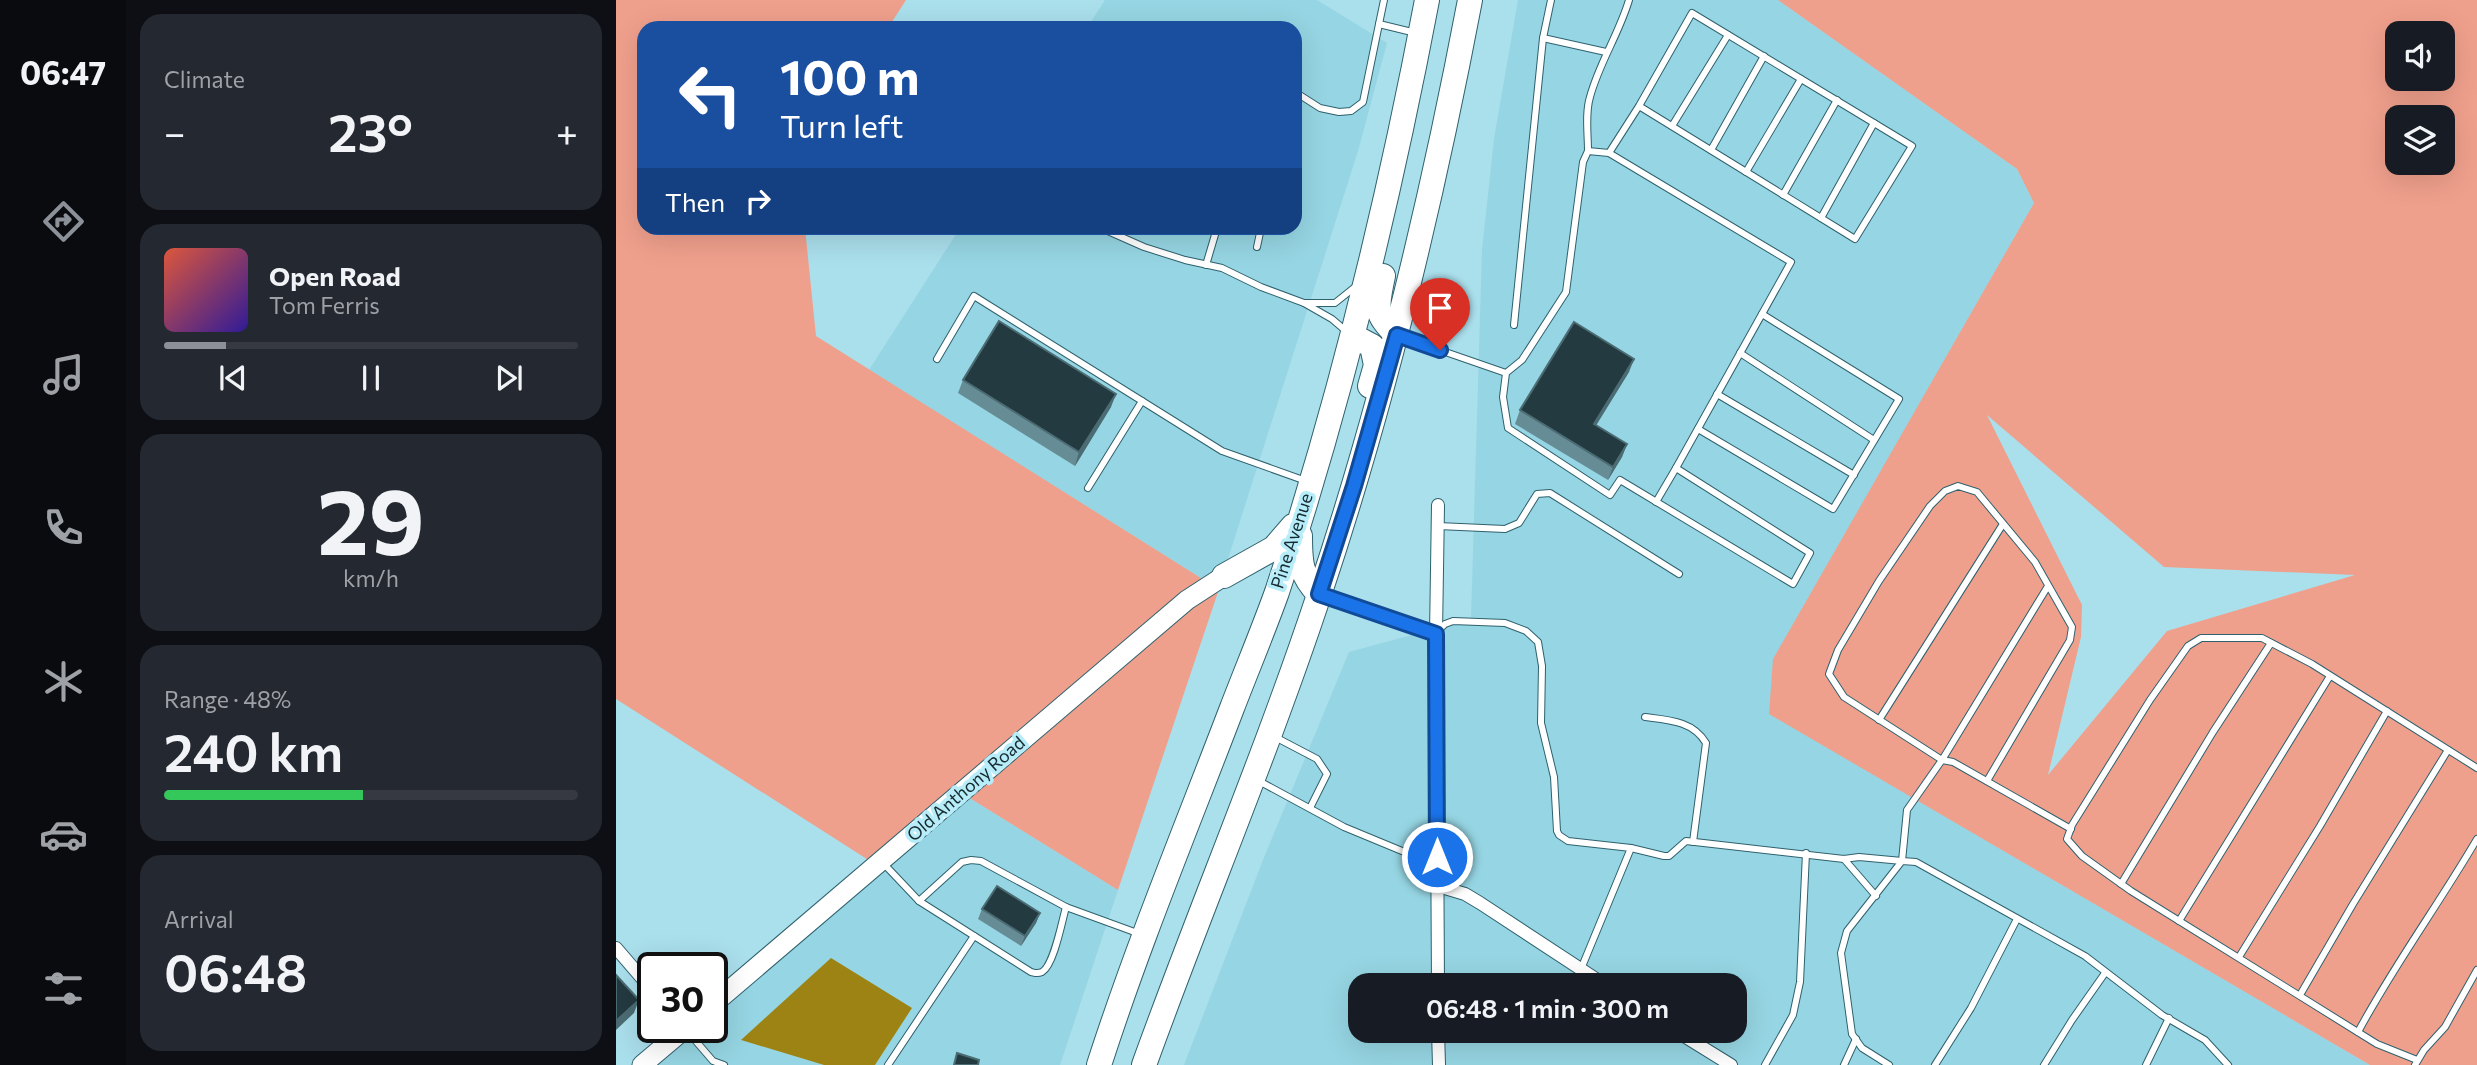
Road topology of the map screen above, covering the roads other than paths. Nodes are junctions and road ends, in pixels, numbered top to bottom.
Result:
1 (1384, 0) edge
2 (1427, 0) edge
3 (1470, 0) edge
4 (1551, 0) edge
5 (1629, 0) edge
6 (1379, 24) junction
7 (1421, 34) junction
8 (1728, 35) junction
9 (1543, 38) junction
10 (1606, 52) junction
11 (1764, 56) junction
12 (1801, 79) junction
13 (1302, 96) edge
14 (1837, 100) junction
15 (1408, 101) junction
16 (1639, 106) junction
17 (1874, 123) junction
18 (1672, 126) junction
19 (1711, 150) junction
20 (1588, 151) junction
21 (1609, 153) junction
22 (1746, 172) junction
23 (1783, 195) junction
24 (1821, 218) junction
25 (1117, 235) edge
26 (1215, 235) edge
27 (1260, 235) edge
28 (1257, 247) dead end
29 (1206, 265) junction
30 (1370, 270) junction
31 (1304, 303) junction
32 (1762, 314) junction
33 (1514, 325) dead end
34 (1397, 335) junction
35 (1353, 337) junction
36 (1740, 353) junction
37 (937, 359) dead end
38 (1506, 373) junction
39 (1717, 394) junction
40 (1142, 401) junction
41 (1698, 429) junction
42 (1874, 440) junction
43 (1676, 468) junction
44 (1854, 475) junction
45 (1311, 483) junction
46 (1354, 486) junction
47 (1087, 488) dead end
48 (1656, 502) junction
49 (1438, 505) dead end
50 (1301, 517) junction
51 (2003, 524) junction
52 (1438, 526) junction
53 (1679, 573) dead end
54 (1224, 576) junction
55 (2048, 586) junction
56 (1319, 594) junction
57 (1275, 596) junction
58 (1436, 634) junction
59 (2271, 643) junction
60 (2330, 676) junction
61 (2387, 711) junction
62 (1645, 717) dead end
63 (1880, 720) junction
64 (1269, 734) junction
65 (2448, 750) junction
66 (1942, 760) junction
67 (2477, 768) edge
68 (1252, 777) junction
69 (1987, 781) junction
70 (1310, 808) junction
71 (2071, 829) junction
72 (2477, 839) edge
73 (1693, 842) junction
74 (1631, 848) junction
75 (1806, 853) junction
76 (1437, 857) junction
77 (1844, 859) junction
78 (1902, 861) junction
79 (881, 862) junction
80 (2121, 884) junction
81 (1437, 886) junction
82 (1876, 896) junction
83 (919, 901) junction
84 (1066, 907) junction
85 (2017, 919) junction
86 (2179, 921) junction
87 (974, 936) junction
88 (1145, 936) junction
89 (616, 948) edge
90 (2239, 957) junction
91 (1581, 969) junction
92 (2477, 970) edge
93 (637, 972) edge
94 (1438, 973) edge
95 (1587, 973) edge
96 (2105, 973) junction
97 (728, 991) edge
98 (2300, 995) junction
99 (2169, 1018) junction
100 (2358, 1032) junction
101 (1856, 1039) junction
102 (668, 1043) edge
103 (697, 1043) edge
104 (1438, 1043) edge
105 (1695, 1043) edge
106 (712, 1063) edge
107 (2416, 1063) edge
108 (642, 1065) edge
109 (724, 1065) edge
110 (888, 1065) edge
111 (1099, 1065) edge
112 (1144, 1065) edge
113 (1439, 1065) edge
114 (1731, 1065) edge
115 (1765, 1065) edge
116 (1844, 1065) edge
117 (1889, 1065) edge
118 (1935, 1065) edge
119 (2044, 1065) edge
120 (2146, 1065) edge
121 (2228, 1065) edge

1 - 6 lane
2 - 7 highway, Pine Avenue
3 - 34 highway
4 - 9 lane
5 - 10 lane
6 - 7 lane
6 - 13 lane
7 - 15 highway, Pine Avenue
8 - 11 lane
8 - 16 lane
8 - 18 lane
9 - 10 lane
9 - 33 lane
10 - 20 lane
11 - 12 lane
11 - 19 lane
12 - 14 lane
12 - 22 lane
14 - 17 lane
14 - 23 lane
15 - 30 highway, Pine Avenue
15 - 34 highway
16 - 18 lane
16 - 21 lane
17 - 24 lane
17 - 24 lane
18 - 19 lane
19 - 22 lane
20 - 21 lane
20 - 38 lane
21 - 32 lane
22 - 23 lane
23 - 24 lane
25 - 29 lane
26 - 29 lane
27 - 28 lane
29 - 31 lane
30 - 31 lane
30 - 35 highway, Pine Avenue
31 - 35 lane
32 - 36 lane
32 - 42 lane
34 - 38 lane
34 - 46 highway
35 - 45 highway, Pine Avenue
35 - 46 highway
36 - 39 lane
36 - 42 lane
37 - 40 lane
38 - 48 lane
39 - 41 lane
39 - 44 lane
40 - 45 lane
40 - 47 lane
41 - 43 lane
41 - 44 lane
42 - 44 lane
43 - 48 lane
43 - 48 lane
45 - 50 highway, Pine Avenue
46 - 56 highway
49 - 52 street
50 - 54 highway
50 - 56 highway
50 - 57 highway, Pine Avenue
51 - 55 lane
51 - 63 lane
51 - 63 lane
52 - 53 lane
52 - 58 street
54 - 57 highway
54 - 79 street, Old Anthony Road
55 - 66 lane
55 - 69 lane
56 - 58 street
56 - 64 highway
57 - 88 highway, Pine Avenue
58 - 74 lane
58 - 76 street
59 - 60 lane
59 - 71 lane
59 - 80 lane
60 - 61 lane
60 - 86 lane
61 - 65 lane
61 - 90 lane
62 - 73 lane
63 - 66 lane
64 - 68 highway
64 - 70 lane
65 - 67 lane
65 - 98 lane
66 - 69 lane
66 - 78 lane
68 - 70 lane
68 - 112 highway
69 - 71 lane
70 - 76 lane
71 - 80 lane
72 - 100 lane
73 - 74 lane
73 - 75 lane
74 - 91 lane
75 - 77 lane
75 - 115 lane
76 - 81 street
77 - 78 lane
77 - 82 lane
78 - 82 lane
78 - 85 lane
79 - 83 lane
79 - 97 street, Old Anthony Road
80 - 86 lane
81 - 91 street
81 - 94 street
82 - 101 lane
83 - 84 lane
83 - 87 lane
84 - 87 lane
84 - 88 lane
85 - 96 lane
85 - 118 lane
86 - 90 lane
87 - 110 lane
88 - 111 highway, Pine Avenue
89 - 93 street
90 - 98 lane
91 - 95 street
92 - 107 lane
96 - 99 lane
96 - 119 lane
98 - 100 lane
99 - 120 lane
99 - 121 lane
100 - 107 lane
101 - 116 lane
101 - 117 lane
102 - 108 street
103 - 106 lane
104 - 113 street
105 - 114 street
106 - 109 lane

